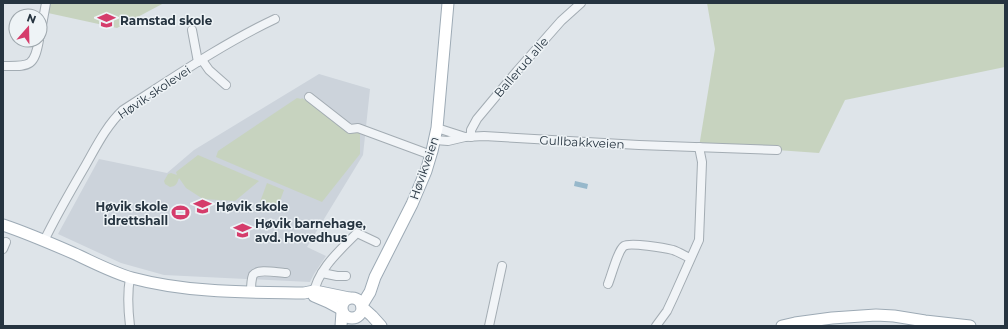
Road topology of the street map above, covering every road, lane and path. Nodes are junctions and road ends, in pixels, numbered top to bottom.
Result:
1 (447, 3) edge
2 (581, 3) edge
3 (275, 19) dead end
4 (192, 30) dead end
5 (37, 48) edge
6 (200, 61) junction
7 (3, 66) edge
8 (226, 85) dead end
9 (309, 97) dead end
10 (436, 134) junction
11 (468, 137) junction
12 (699, 147) junction
13 (777, 150) dead end
14 (431, 155) junction
15 (3, 225) edge
16 (44, 241) junction
17 (376, 242) dead end
18 (690, 258) junction
19 (502, 266) dead end
20 (286, 273) dead end
21 (322, 273) junction
22 (346, 276) dead end
23 (375, 277) junction
24 (130, 278) junction
25 (608, 284) dead end
26 (251, 292) junction
27 (310, 294) junction
28 (350, 298) junction
29 (362, 306) junction
30 (342, 310) junction
31 (353, 321) edge
32 (924, 323) edge
33 (130, 326) edge
34 (341, 326) edge
35 (380, 326) edge
36 (489, 326) edge
37 (656, 326) edge
38 (782, 326) edge
39 (970, 326) edge

1 - 10 main road, Høvikveien
2 - 11 street, Ballerud alle
3 - 6 street, Høvik skolevei
4 - 6 street
5 - 7 street
6 - 8 street
6 - 16 street, Høvik skolevei
9 - 14 street
10 - 11 street, Gullbakkveien
10 - 14 main road, Høvikveien
11 - 12 street, Gullbakkveien
12 - 13 street, Gullbakkveien
12 - 18 street
14 - 23 main road, Høvikveien
15 - 16 main road
16 - 24 main road
17 - 21 street
18 - 25 street
18 - 37 street
19 - 36 street
20 - 26 street
21 - 22 street
21 - 27 street
23 - 28 main road, Høvikveien
23 - 29 main road, Høvikveien
24 - 26 main road
24 - 33 street
26 - 27 main road
27 - 28 main road
27 - 30 main road
28 - 29 main road
28 - 30 main road
29 - 31 main road
29 - 35 main road
30 - 31 main road
30 - 34 main road
31 - 35 main road
32 - 38 main road
32 - 39 main road

